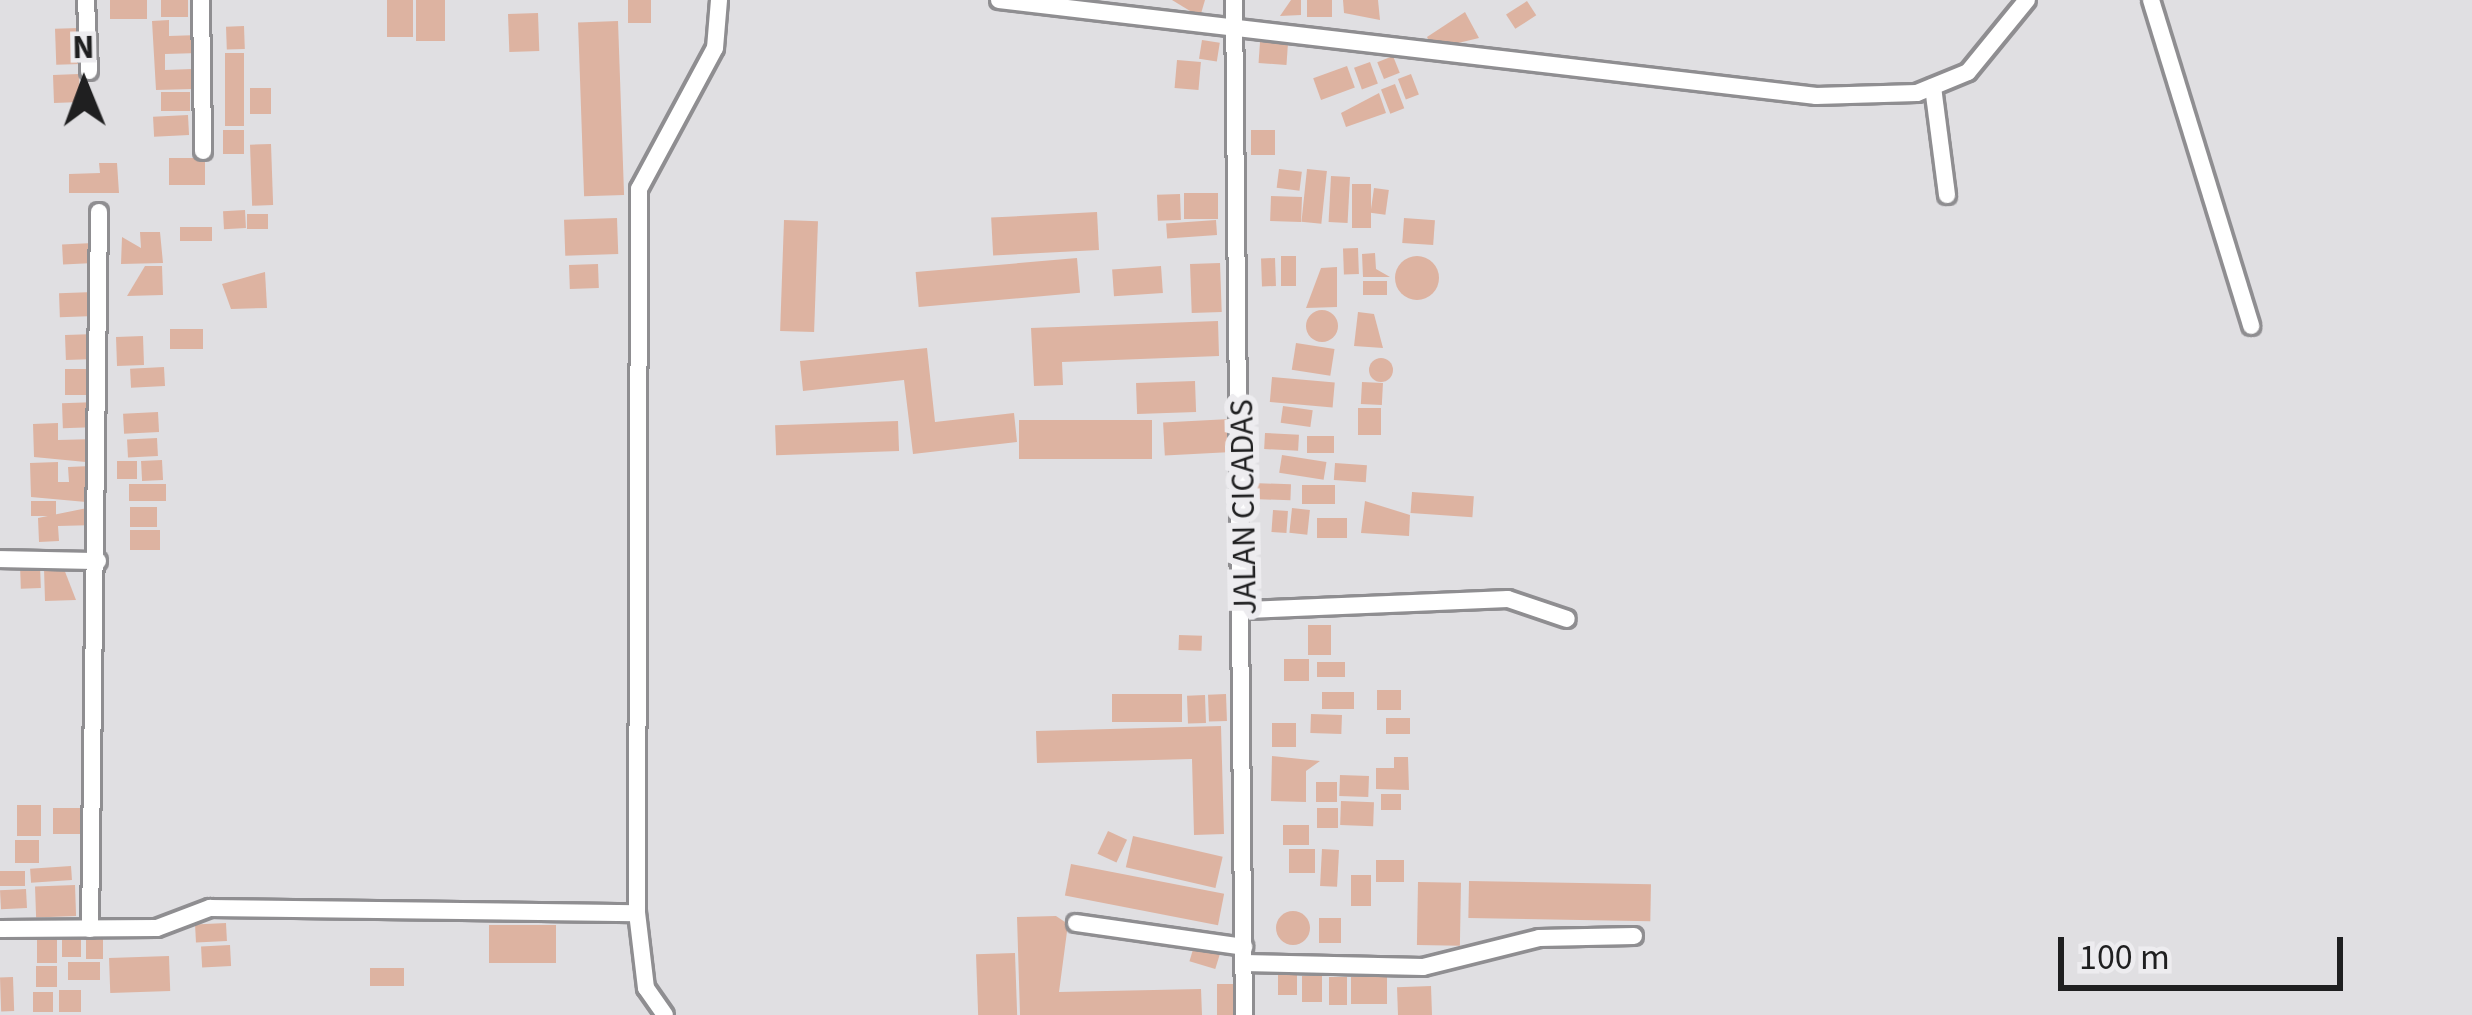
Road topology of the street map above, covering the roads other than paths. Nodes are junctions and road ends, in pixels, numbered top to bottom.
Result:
1 (86, 0) edge
2 (201, 0) edge
3 (719, 0) edge
4 (999, 0) edge
5 (1234, 0) edge
6 (2026, 0) edge
7 (2151, 0) edge
8 (1234, 32) junction
9 (89, 71) dead end
10 (1933, 87) junction
11 (203, 151) dead end
12 (1947, 195) dead end
13 (99, 212) dead end
14 (2251, 326) dead end
15 (0, 559) edge
16 (98, 561) junction
17 (1246, 610) junction
18 (1568, 619) dead end
19 (637, 913) junction
20 (1076, 923) dead end
21 (90, 928) junction
22 (0, 929) edge
23 (1634, 936) dead end
24 (1244, 955) junction
25 (665, 1015) edge
26 (1244, 1015) edge

1 - 9 street
2 - 11 street
3 - 19 street
4 - 8 street
5 - 8 street, JALAN CICADAS
6 - 10 street
7 - 14 street
8 - 10 street
8 - 17 street, JALAN CICADAS
10 - 12 street
13 - 16 street
15 - 16 street
16 - 21 street
17 - 18 street
17 - 24 street, JALAN CICADAS
19 - 21 street
19 - 25 street
20 - 24 street
21 - 22 street
23 - 24 street
24 - 26 street, JALAN CICADAS

